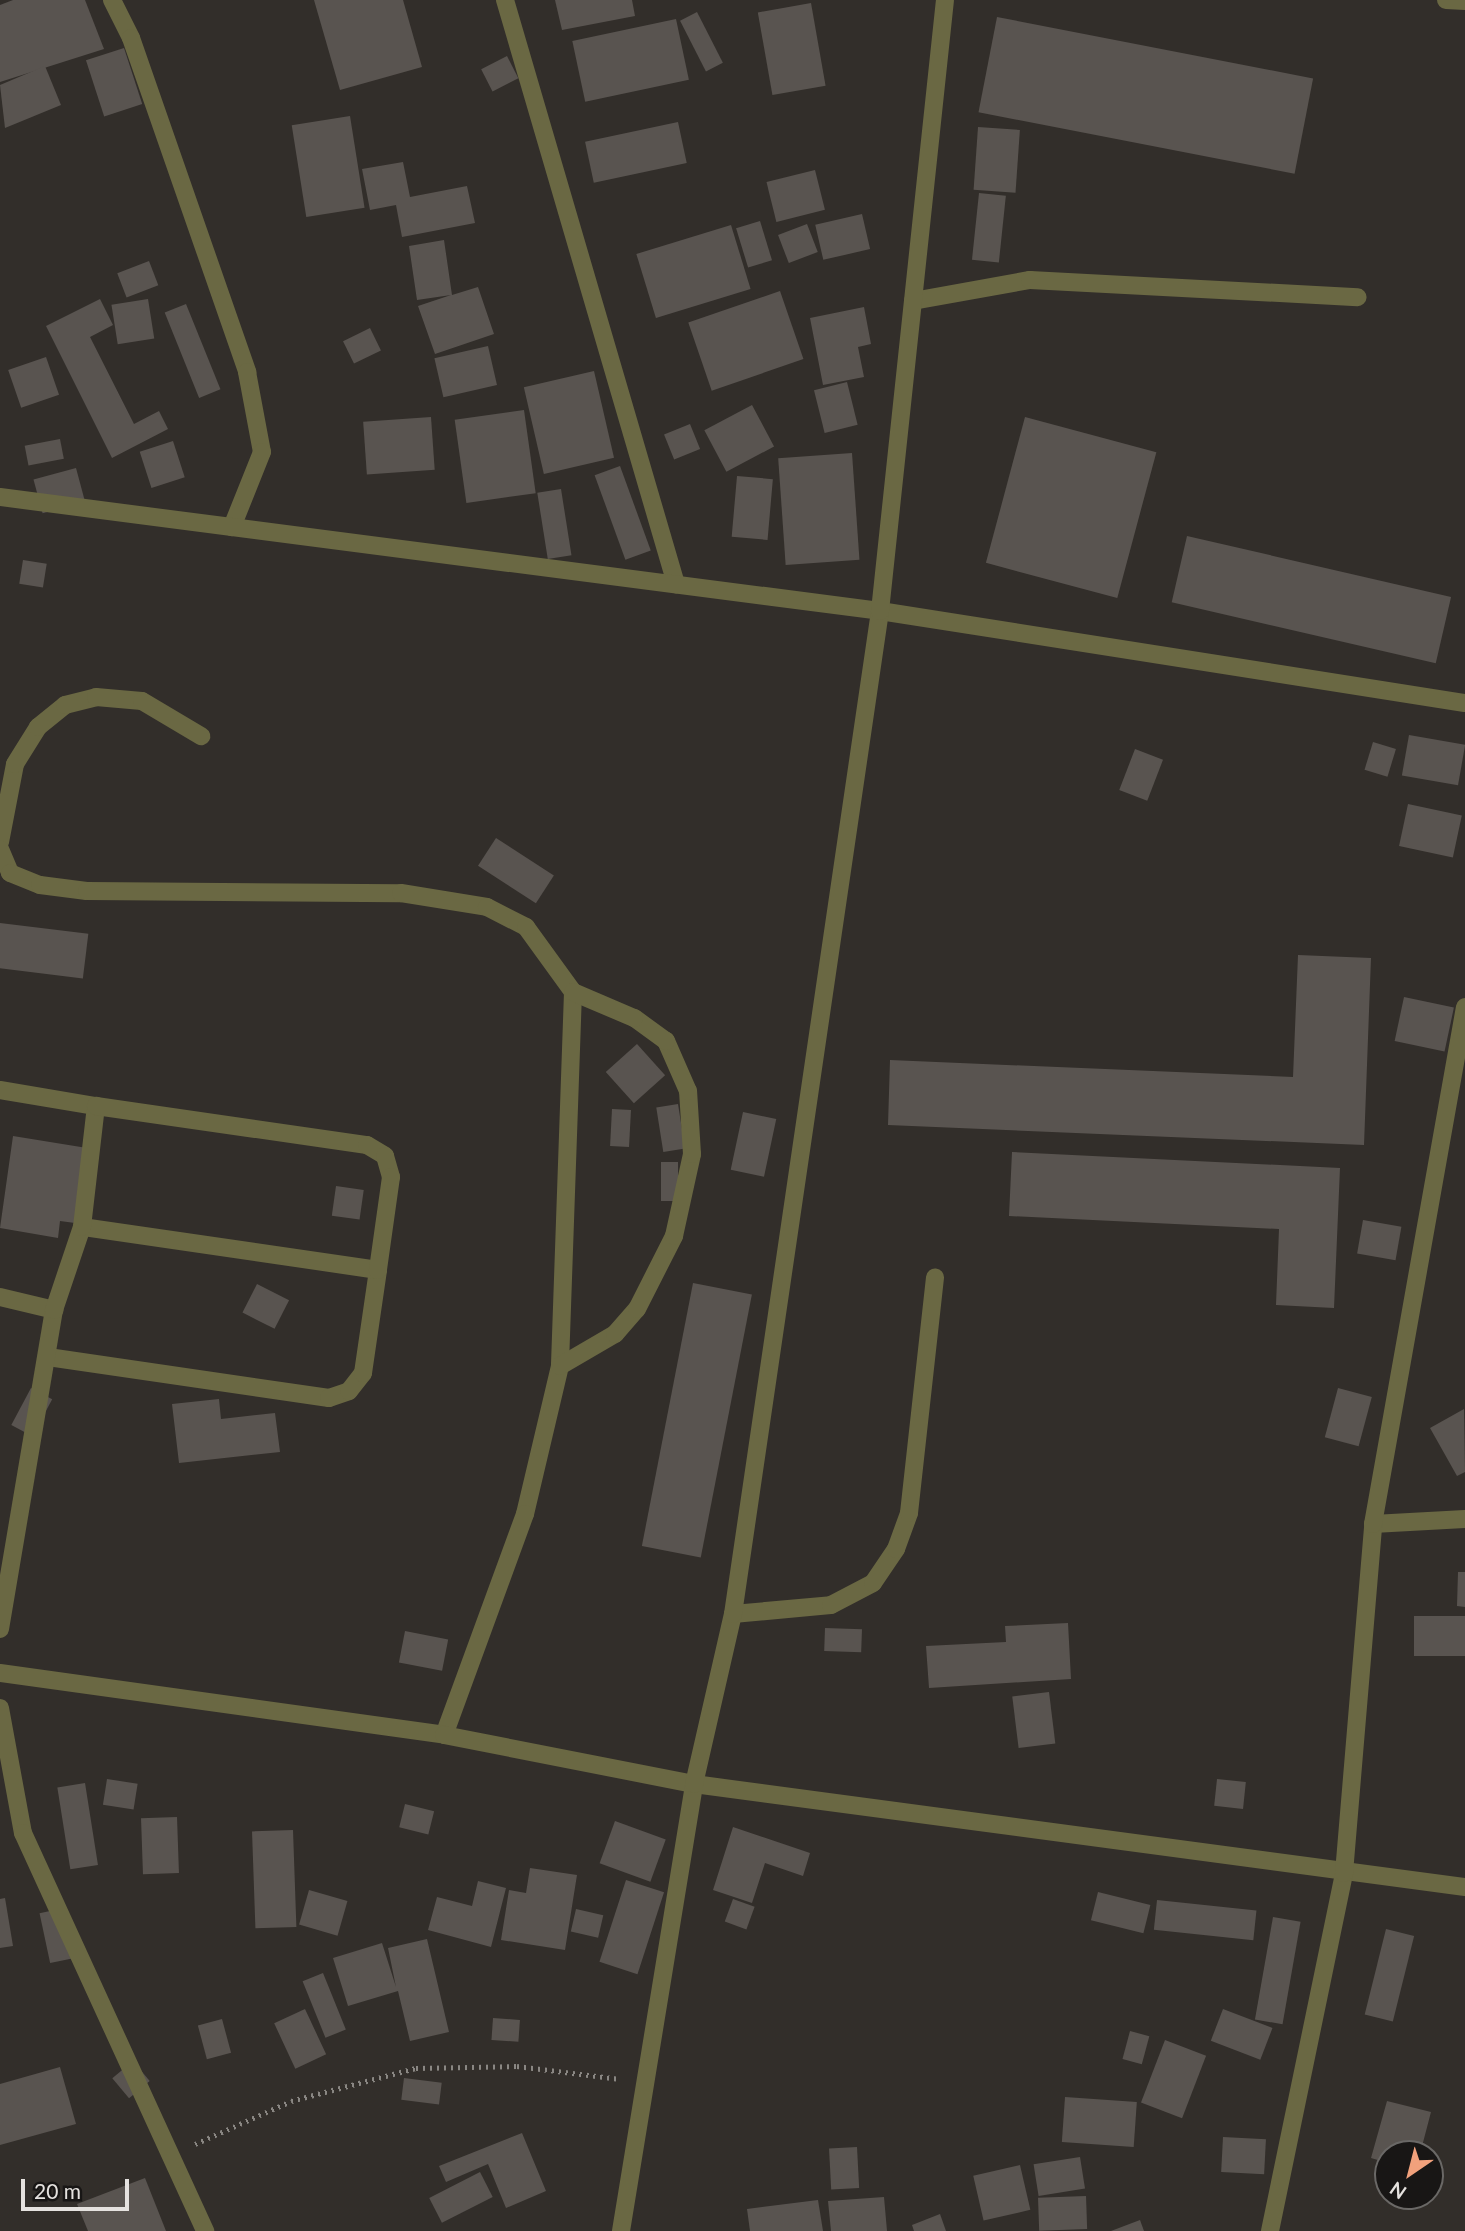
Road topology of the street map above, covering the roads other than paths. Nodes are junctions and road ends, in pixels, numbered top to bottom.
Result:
1 (112, 0) edge
2 (505, 0) edge
3 (945, 0) edge
4 (1446, 0) edge
5 (1465, 2) edge
6 (1358, 297) dead end
7 (912, 301) junction
8 (0, 497) edge
9 (232, 527) junction
10 (676, 584) junction
11 (880, 611) junction
12 (1465, 704) edge
13 (201, 736) dead end
14 (0, 842) edge
15 (0, 849) edge
16 (573, 992) junction
17 (1465, 1007) edge
18 (0, 1090) edge
19 (1458, 1092) edge
20 (96, 1106) junction
21 (82, 1227) junction
22 (378, 1270) junction
23 (935, 1277) dead end
24 (0, 1297) edge
25 (54, 1310) junction
26 (48, 1357) junction
27 (560, 1366) junction
28 (1465, 1519) edge
29 (1373, 1524) junction
30 (733, 1614) junction
31 (0, 1629) edge
32 (0, 1673) edge
33 (0, 1708) edge
34 (444, 1735) junction
35 (694, 1784) junction
36 (1344, 1873) junction
37 (1465, 1887) edge
38 (205, 2231) edge
39 (621, 2231) edge
40 (1270, 2231) edge

1 - 9 street
2 - 10 street
3 - 7 street
4 - 5 street
6 - 7 street
7 - 11 street
8 - 9 street
9 - 10 street
10 - 11 street
11 - 12 street
11 - 30 street
13 - 14 street
15 - 16 street
16 - 27 street
16 - 27 street
17 - 19 street
18 - 20 street
19 - 29 street
20 - 21 street
20 - 22 street
21 - 22 street
21 - 25 street
22 - 26 street
23 - 30 street
24 - 25 street
25 - 26 street
26 - 31 street
27 - 34 street
28 - 29 street
29 - 36 street
30 - 35 street
32 - 34 street
33 - 38 street
34 - 35 street
35 - 36 street
35 - 39 street
36 - 37 street
36 - 40 street

